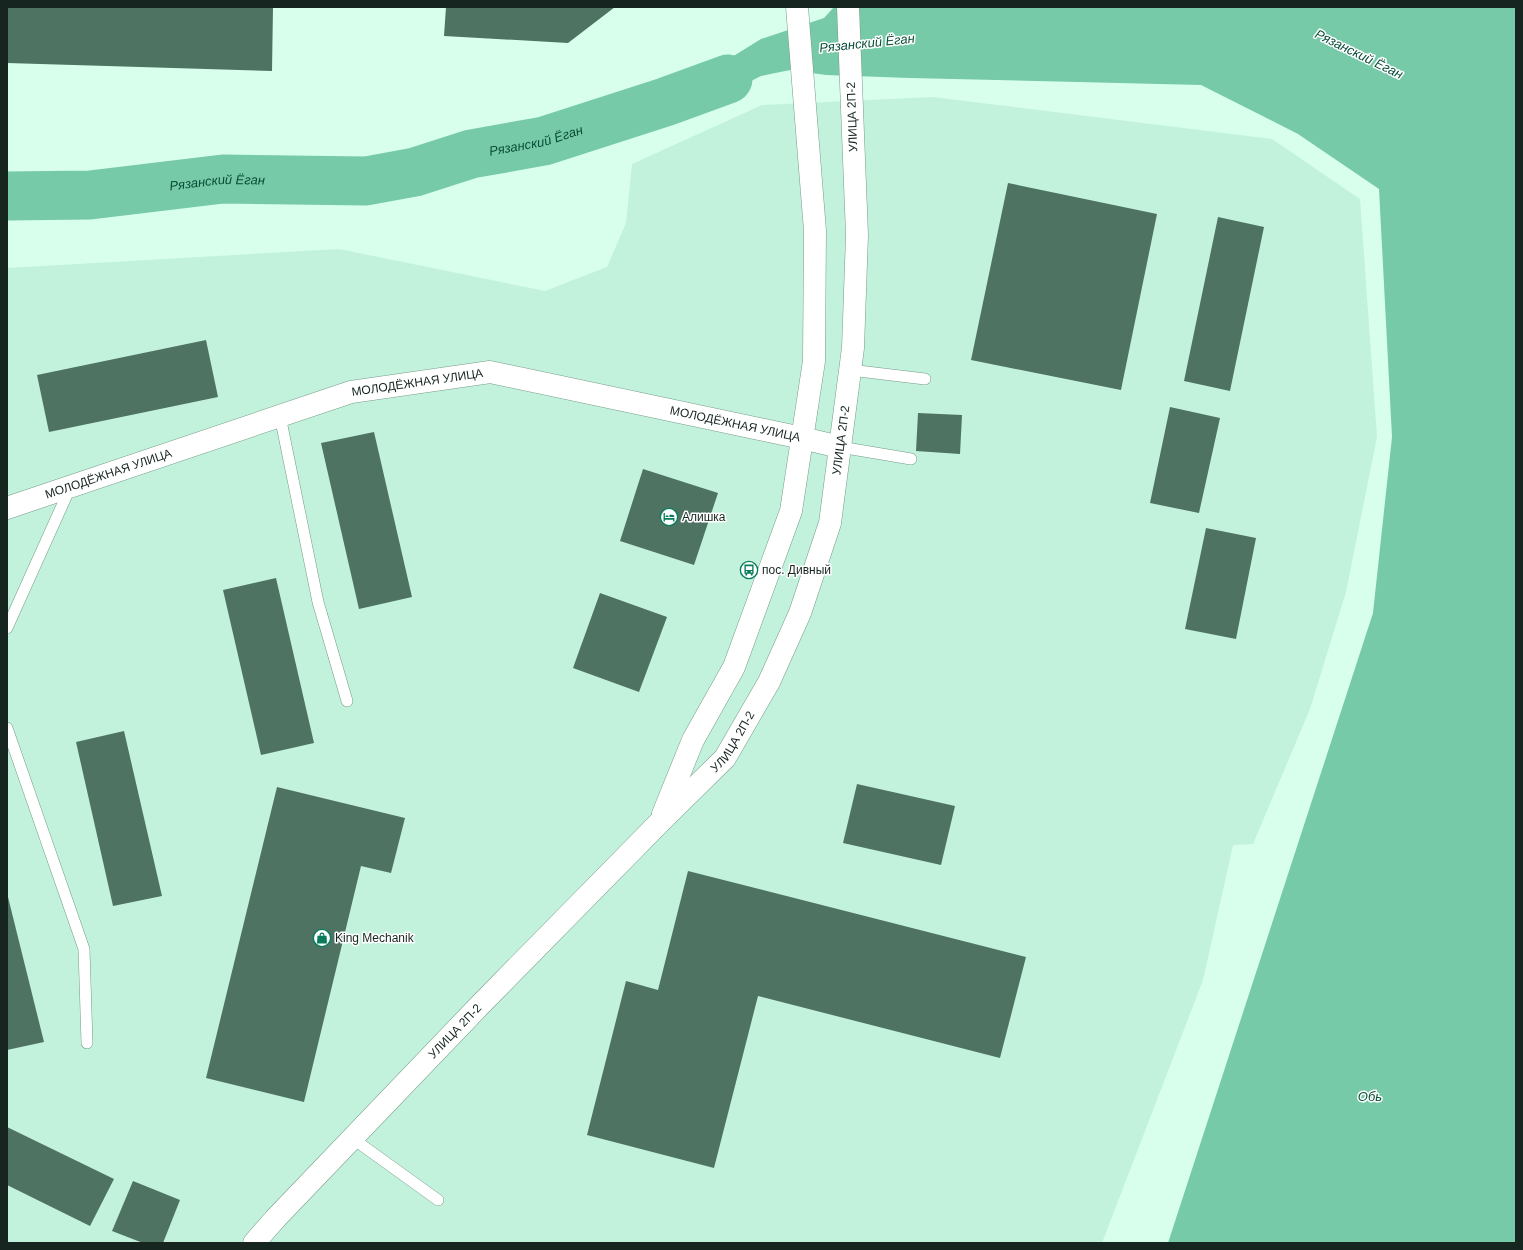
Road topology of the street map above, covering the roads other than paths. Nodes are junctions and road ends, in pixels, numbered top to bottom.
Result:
1 (797, 7) edge
2 (848, 7) edge
3 (850, 370) junction
4 (925, 379) dead end
5 (280, 416) junction
6 (802, 438) junction
7 (840, 447) junction
8 (911, 459) dead end
9 (70, 487) junction
10 (7, 508) edge
11 (7, 628) edge
12 (348, 701) dead end
13 (7, 728) edge
14 (660, 822) junction
15 (87, 1043) dead end
16 (352, 1138) junction
17 (438, 1200) dead end
18 (254, 1243) edge

1 - 6 main road, УЛИЦА 2П-2
2 - 3 main road, УЛИЦА 2П-2
3 - 4 lane
3 - 7 main road, УЛИЦА 2П-2
5 - 6 main road, МОЛОДЁЖНАЯ УЛИЦА
5 - 9 main road, МОЛОДЁЖНАЯ УЛИЦА
5 - 12 lane
6 - 7 main road, МОЛОДЁЖНАЯ УЛИЦА
6 - 14 main road, УЛИЦА 2П-2
7 - 8 lane
7 - 14 main road, УЛИЦА 2П-2
9 - 10 main road, МОЛОДЁЖНАЯ УЛИЦА
9 - 11 lane
13 - 15 lane
14 - 16 main road, УЛИЦА 2П-2
16 - 17 lane
16 - 18 main road, УЛИЦА 2П-2

